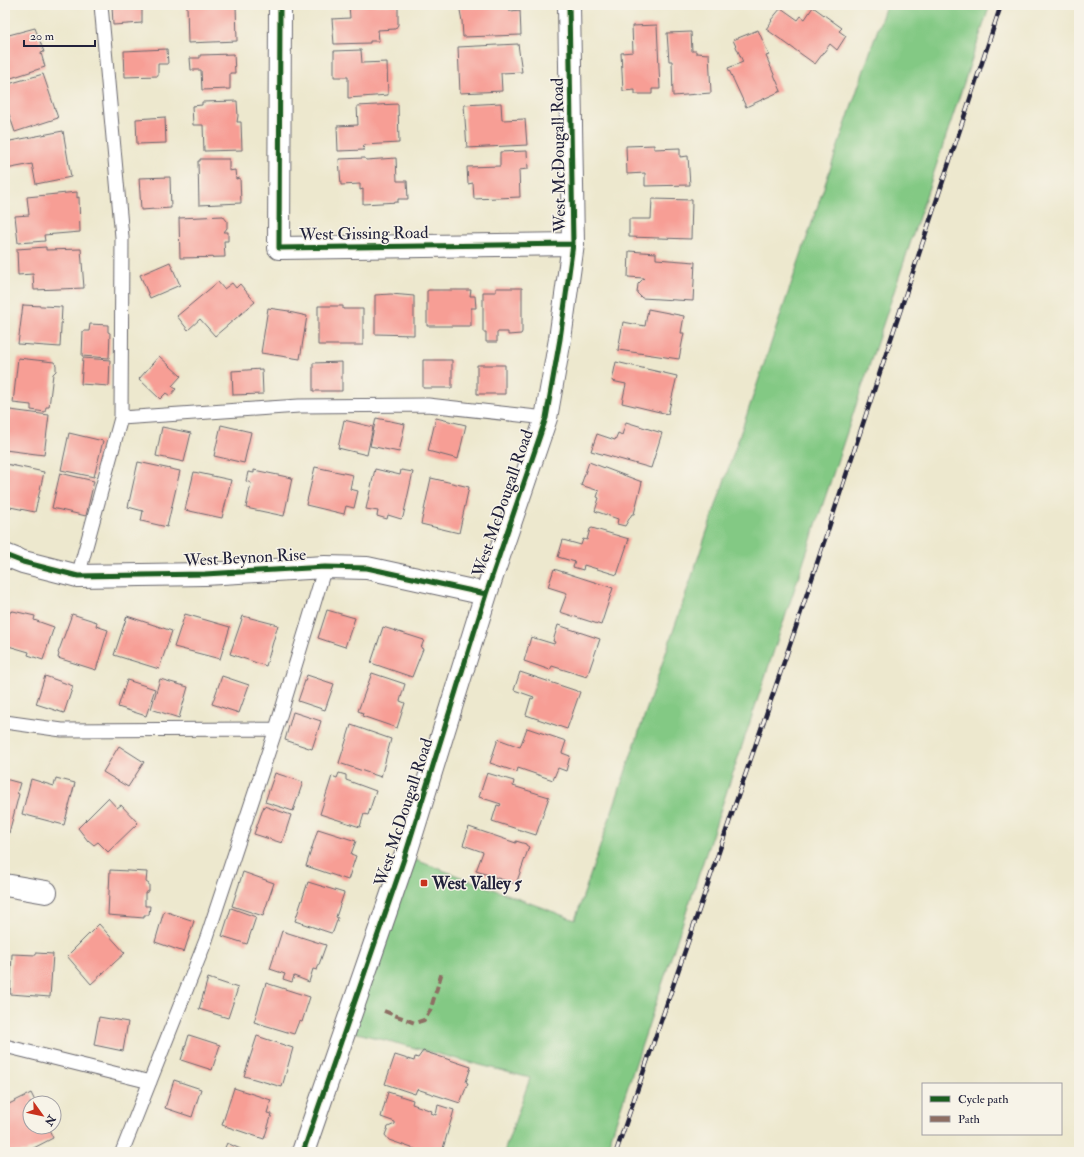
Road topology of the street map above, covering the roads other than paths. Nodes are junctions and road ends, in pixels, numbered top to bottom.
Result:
1 (101, 5) edge
2 (280, 5) edge
3 (569, 5) edge
4 (573, 244) junction
5 (121, 418) junction
6 (546, 418) junction
7 (5, 555) edge
8 (325, 567) junction
9 (78, 576) junction
10 (486, 594) junction
11 (5, 722) edge
12 (276, 729) junction
13 (5, 885) edge
14 (46, 892) dead end
15 (5, 1046) edge
16 (150, 1082) junction
17 (122, 1152) edge
18 (303, 1152) edge

1 - 5 lane
2 - 4 street, West Gissing Road
3 - 4 street, West McDougall Road
4 - 6 street, West McDougall Road
5 - 6 lane
5 - 9 lane
6 - 10 street, West McDougall Road
7 - 9 street, West Beynon Rise
8 - 9 street, West Beynon Rise
8 - 10 street, West Beynon Rise
8 - 12 lane
10 - 18 street, West McDougall Road
11 - 12 lane
12 - 16 lane
13 - 14 street
15 - 16 lane
16 - 17 lane

